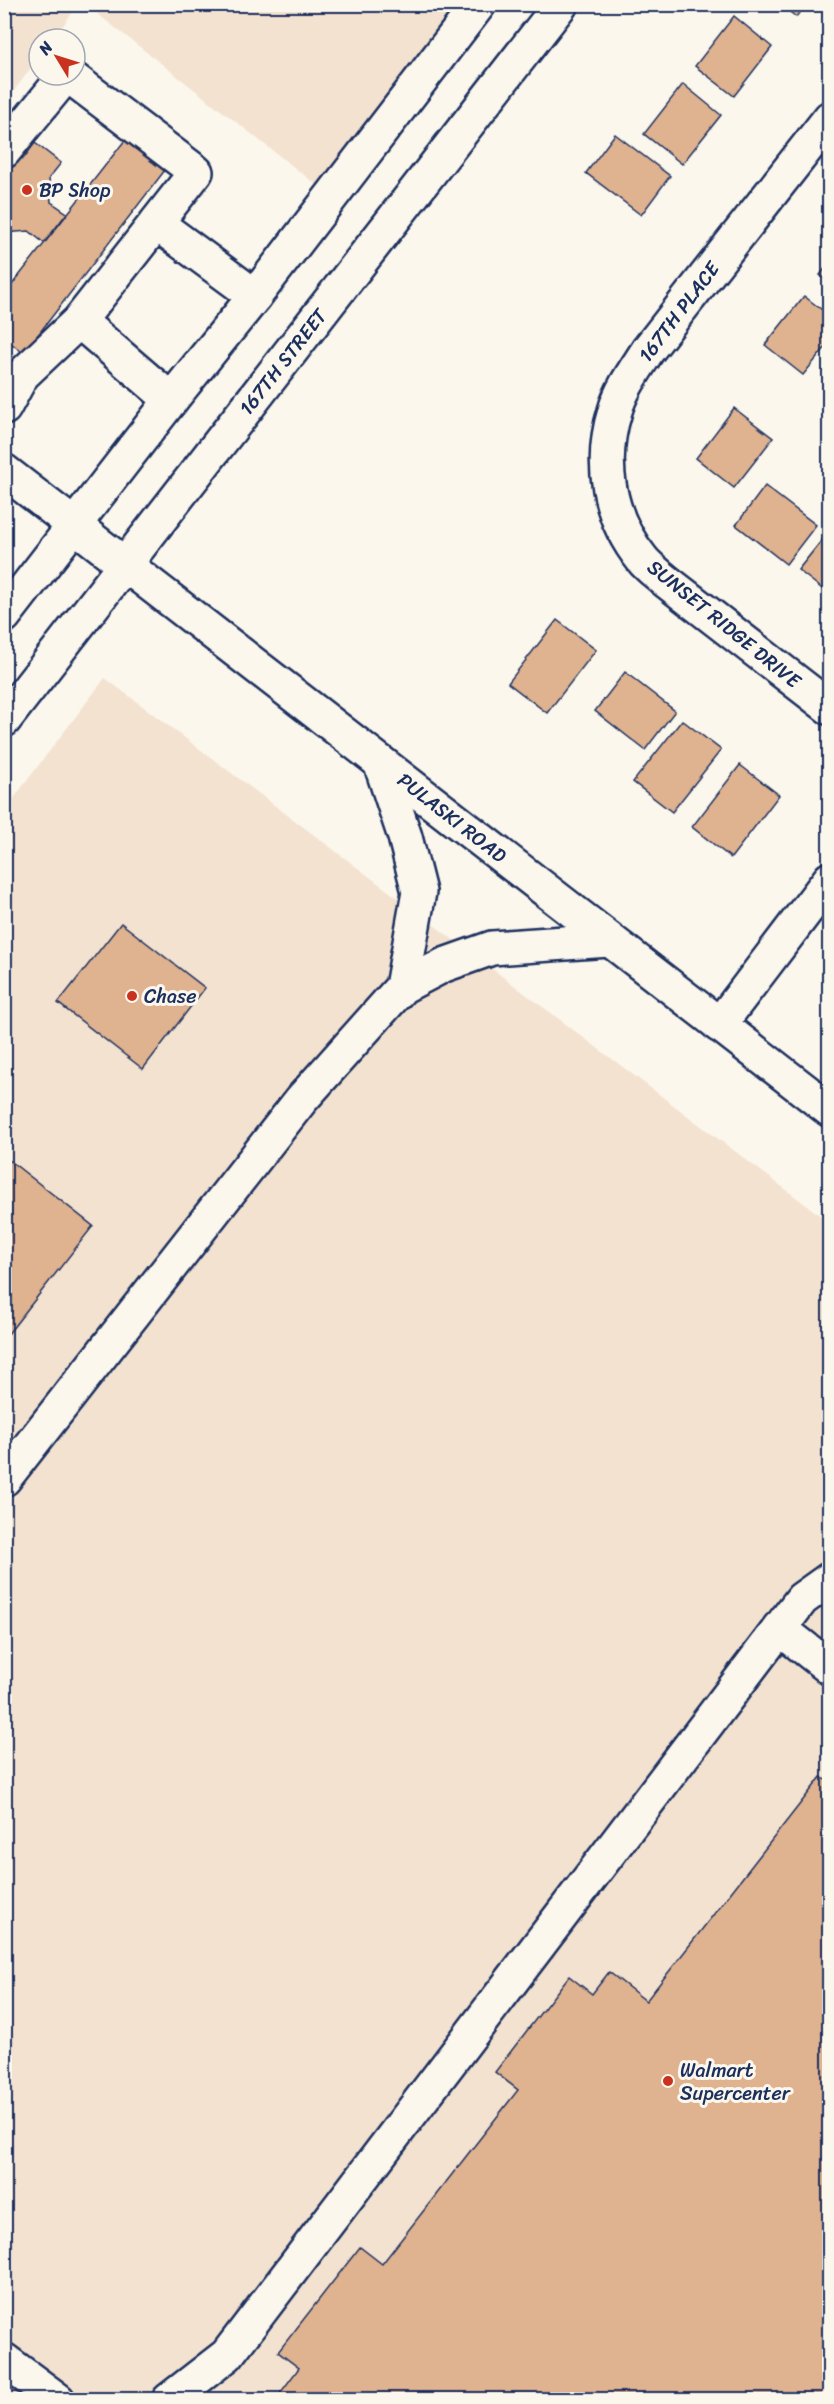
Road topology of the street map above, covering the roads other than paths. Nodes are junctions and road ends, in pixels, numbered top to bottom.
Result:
1 (479, 4) edge
2 (561, 4) edge
3 (57, 87) edge
4 (83, 87) edge
5 (830, 118) edge
6 (4, 151) edge
7 (156, 223) junction
8 (255, 296) junction
9 (79, 321) junction
10 (13, 368) edge
11 (171, 400) junction
12 (4, 408) edge
13 (4, 471) edge
14 (74, 525) junction
15 (626, 533) joint
16 (126, 565) junction
17 (4, 616) edge
18 (830, 708) edge
19 (4, 720) edge
20 (380, 762) junction
21 (830, 879) edge
22 (609, 940) junction
23 (402, 987) junction
24 (719, 1025) junction
25 (830, 1110) edge
26 (4, 1479) edge
27 (830, 1580) edge
28 (779, 1628) junction
29 (830, 1668) edge
30 (4, 2360) edge
31 (58, 2400) edge
32 (169, 2400) edge

1 - 8 main road
2 - 16 main road, 167TH STREET
3 - 6 main road
4 - 7 main road
5 - 15 main road, 167TH PLACE
7 - 8 main road
7 - 9 main road
8 - 11 main road
9 - 10 main road
9 - 11 main road
10 - 12 main road
11 - 14 main road
13 - 14 main road, PULASKI ROAD
14 - 16 main road, PULASKI ROAD
14 - 17 main road
15 - 18 main road, SUNSET RIDGE DRIVE
16 - 19 main road, 167TH STREET
16 - 20 main road, PULASKI ROAD
20 - 22 main road, PULASKI ROAD
20 - 23 main road
21 - 24 main road
22 - 23 main road
22 - 24 main road, PULASKI ROAD
23 - 26 main road
24 - 25 main road, PULASKI ROAD
27 - 28 main road
28 - 29 main road
28 - 32 main road
30 - 31 main road

